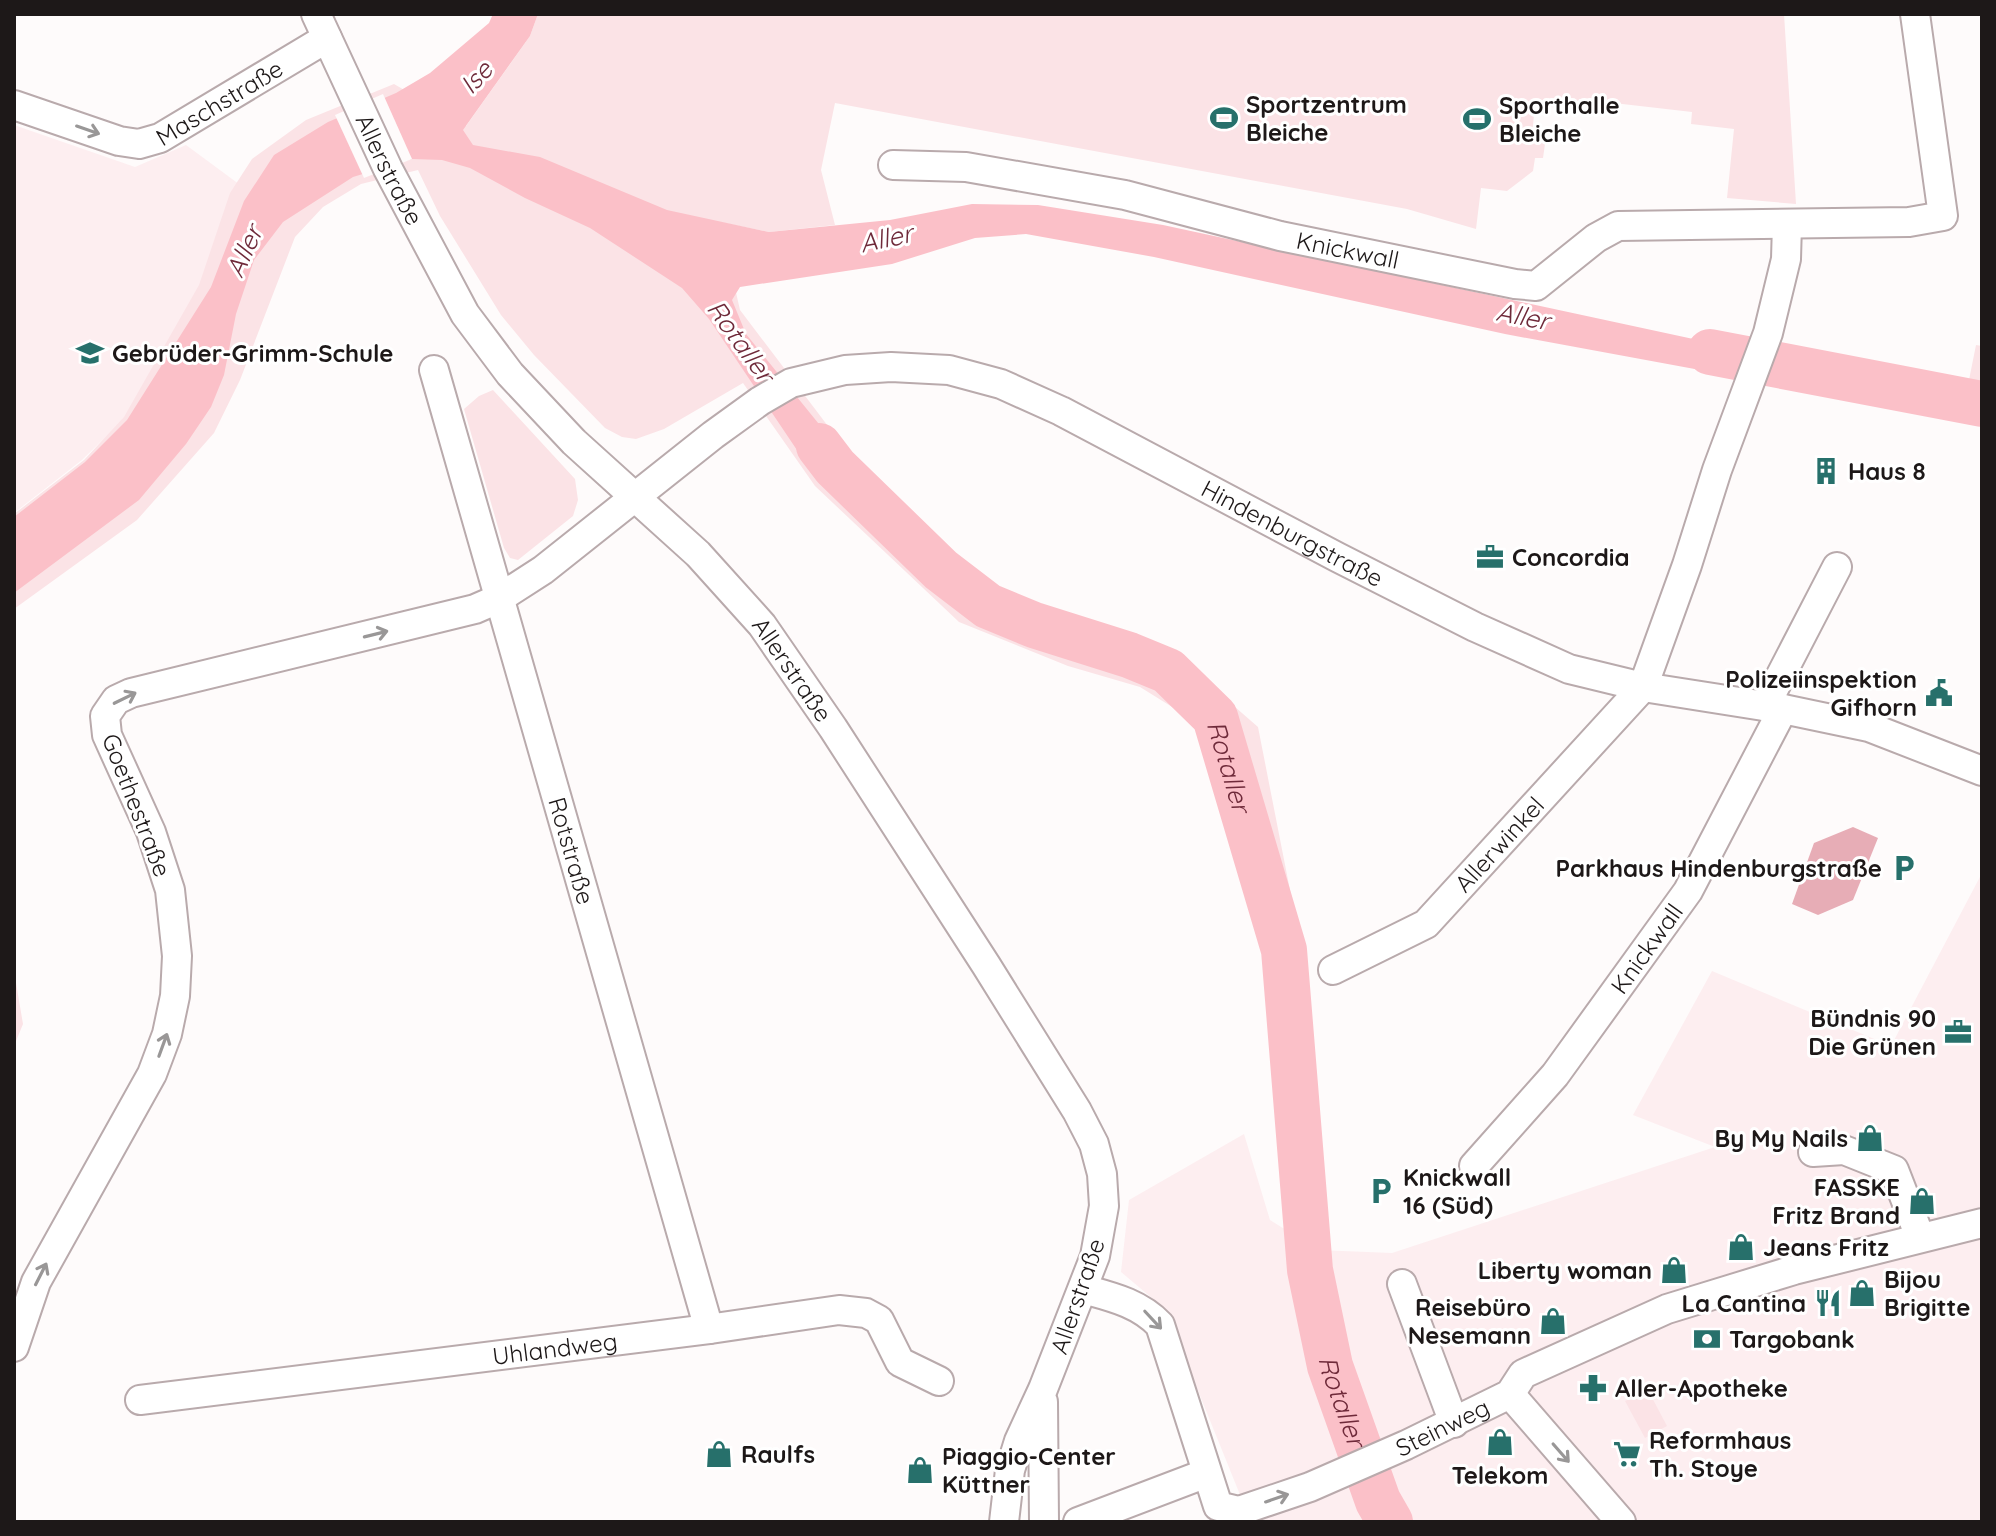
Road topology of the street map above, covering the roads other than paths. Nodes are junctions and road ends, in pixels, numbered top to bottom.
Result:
1 (1915, 14) edge
2 (322, 26) edge
3 (14, 105) edge
4 (893, 165) dead end
5 (1787, 224) junction
6 (434, 370) dead end
7 (634, 497) junction
8 (1837, 567) dead end
9 (498, 599) junction
10 (1643, 687) junction
11 (1774, 707) junction
12 (1982, 771) edge
13 (1333, 970) dead end
14 (1813, 1152) dead end
15 (1474, 1166) dead end
16 (1976, 1230) edge
17 (1920, 1237) junction
18 (1402, 1284) dead end
19 (1083, 1289) junction
20 (709, 1329) junction
21 (14, 1347) edge
22 (939, 1381) dead end
23 (1043, 1389) junction
24 (1510, 1394) junction
25 (140, 1400) dead end
26 (1454, 1423) junction
27 (1199, 1476) dead end
28 (1004, 1522) edge
29 (1044, 1522) edge
30 (1078, 1522) edge
31 (1621, 1522) edge

1 - 5 street, Knickwall
3 -> 2 street, Maschstraße
2 - 7 street, Allerstraße
4 - 5 street, Knickwall
5 - 10 street
6 - 9 street, Rotstraße
7 - 9 street, Goethestraße
7 - 10 street, Hindenburgstraße
7 - 19 street, Allerstraße
8 - 11 street, Knickwall
9 - 20 street, Rotstraße
21 -> 9 street, Goethestraße
10 - 11 street, Hindenburgstraße
10 - 13 street, Allerwinkel
11 - 12 street, Hindenburgstraße
11 - 15 street, Knickwall
14 - 17 street
16 - 17 street, Steinweg
17 - 24 street, Steinweg
18 - 26 street
19 - 23 street, Allerstraße
19 -> 26 street, Steinweg
20 - 22 street, Uhlandweg
20 - 25 street, Uhlandweg
23 - 28 street, Allerstraße
23 - 29 street
24 - 26 street, Steinweg
24 -> 31 street
27 - 30 street

